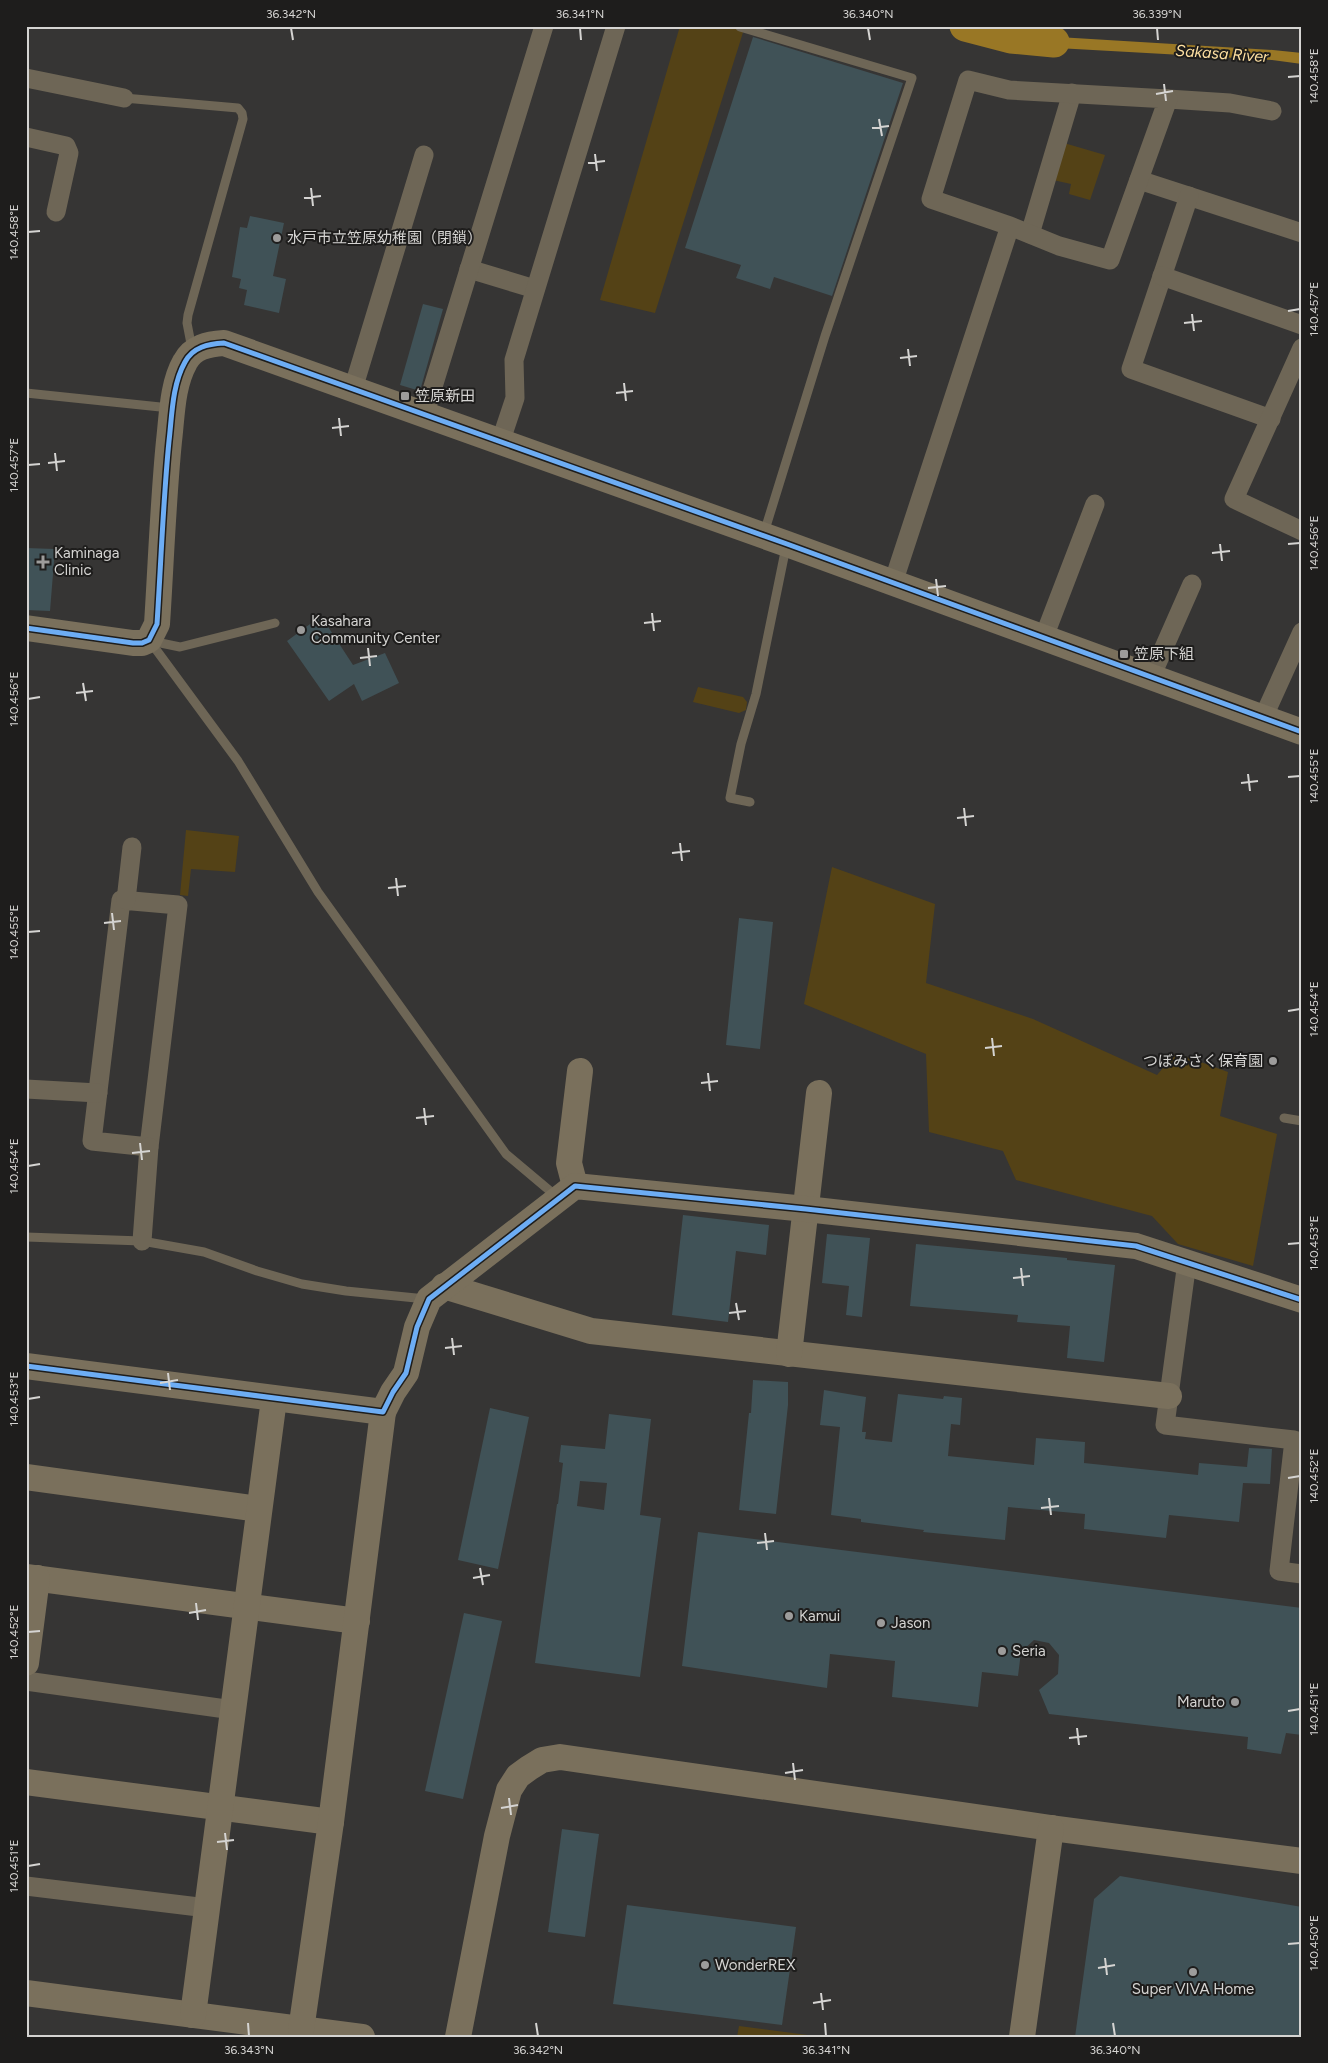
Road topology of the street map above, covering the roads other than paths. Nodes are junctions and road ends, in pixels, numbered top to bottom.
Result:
1 (544, 26) edge
2 (616, 26) edge
3 (740, 26) edge
4 (26, 78) edge
5 (1072, 93) junction
6 (124, 98) joint
7 (1168, 99) junction
8 (1272, 111) dead end
9 (26, 137) edge
10 (424, 155) dead end
11 (1139, 180) junction
12 (1189, 196) junction
13 (56, 212) dead end
14 (1010, 226) junction
15 (1302, 233) edge
16 (1030, 234) junction
17 (469, 269) junction
18 (1162, 276) junction
19 (535, 290) junction
20 (1302, 325) edge
21 (1302, 348) edge
22 (193, 352) junction
23 (353, 389) junction
24 (26, 393) edge
25 (172, 408) junction
26 (424, 416) junction
27 (1271, 419) junction
28 (500, 443) junction
29 (1095, 504) dead end
30 (1302, 531) edge
31 (775, 540) junction
32 (894, 583) junction
33 (1192, 584) dead end
34 (274, 623) dead end
35 (26, 628) edge
36 (1302, 632) edge
37 (1044, 637) junction
38 (149, 640) junction
39 (1151, 677) junction
40 (1263, 718) junction
41 (1302, 732) edge
42 (750, 802) dead end
43 (132, 847) dead end
44 (126, 900) junction
45 (580, 1071) dead end
46 (26, 1089) edge
47 (98, 1093) junction
48 (819, 1093) dead end
49 (1284, 1118) dead end
50 (1302, 1121) edge
51 (149, 1147) junction
52 (567, 1192) junction
53 (806, 1209) junction
54 (26, 1237) edge
55 (142, 1241) junction
56 (1186, 1262) junction
57 (437, 1293) junction
58 (1302, 1300) edge
59 (789, 1354) junction
60 (26, 1366) edge
61 (1169, 1396) junction
62 (274, 1399) junction
63 (384, 1412) junction
64 (26, 1477) edge
65 (259, 1509) junction
66 (1302, 1574) edge
67 (32, 1578) edge
68 (247, 1606) junction
69 (357, 1620) junction
70 (26, 1664) edge
71 (26, 1681) edge
72 (233, 1710) junction
73 (26, 1782) edge
74 (220, 1808) junction
75 (331, 1822) junction
76 (1051, 1828) junction
77 (1302, 1861) edge
78 (26, 1886) edge
79 (207, 1908) junction
80 (26, 1993) edge
81 (193, 2015) junction
82 (301, 2030) junction
83 (362, 2037) edge
84 (458, 2037) edge
85 (1022, 2037) edge

1 - 17 street
2 - 19 street
3 - 31 lane
4 - 6 street
5 - 7 street
5 - 14 street
5 - 16 street
6 - 22 lane
7 - 8 street
7 - 11 street
9 - 13 street
10 - 23 street
11 - 12 street
11 - 16 street
12 - 15 street
12 - 18 street
14 - 16 street
14 - 32 street
17 - 19 street
17 - 26 street
18 - 20 street
18 - 27 street
19 - 28 street
21 - 27 street
22 - 23 street
22 - 25 street
23 - 26 street
24 - 25 lane
25 - 38 street
26 - 28 street
27 - 30 street
28 - 31 street
29 - 37 street
31 - 32 street
31 - 42 lane
32 - 37 street
33 - 39 street
34 - 38 lane
35 - 38 street
36 - 40 street
37 - 39 street
38 - 52 lane
39 - 40 street
40 - 41 street
43 - 44 street
44 - 47 street
44 - 51 street
45 - 52 street
46 - 47 street
47 - 51 street
48 - 53 street
49 - 50 lane
51 - 55 street
52 - 53 street
52 - 57 street
53 - 56 street
53 - 59 street
54 - 55 lane
55 - 57 lane
56 - 58 street
56 - 61 street
57 - 59 street
57 - 63 street
59 - 61 street
60 - 62 street
61 - 66 street
62 - 63 street
62 - 65 street
63 - 69 street
64 - 65 street
65 - 68 street
67 - 68 street
67 - 70 street
68 - 69 street
68 - 72 street
69 - 75 street
71 - 72 street
72 - 74 street
73 - 74 street
74 - 75 street
74 - 79 street
75 - 82 street
76 - 77 street
76 - 84 street
76 - 85 street
78 - 79 street
79 - 81 street
80 - 81 street
81 - 82 street
82 - 83 street

